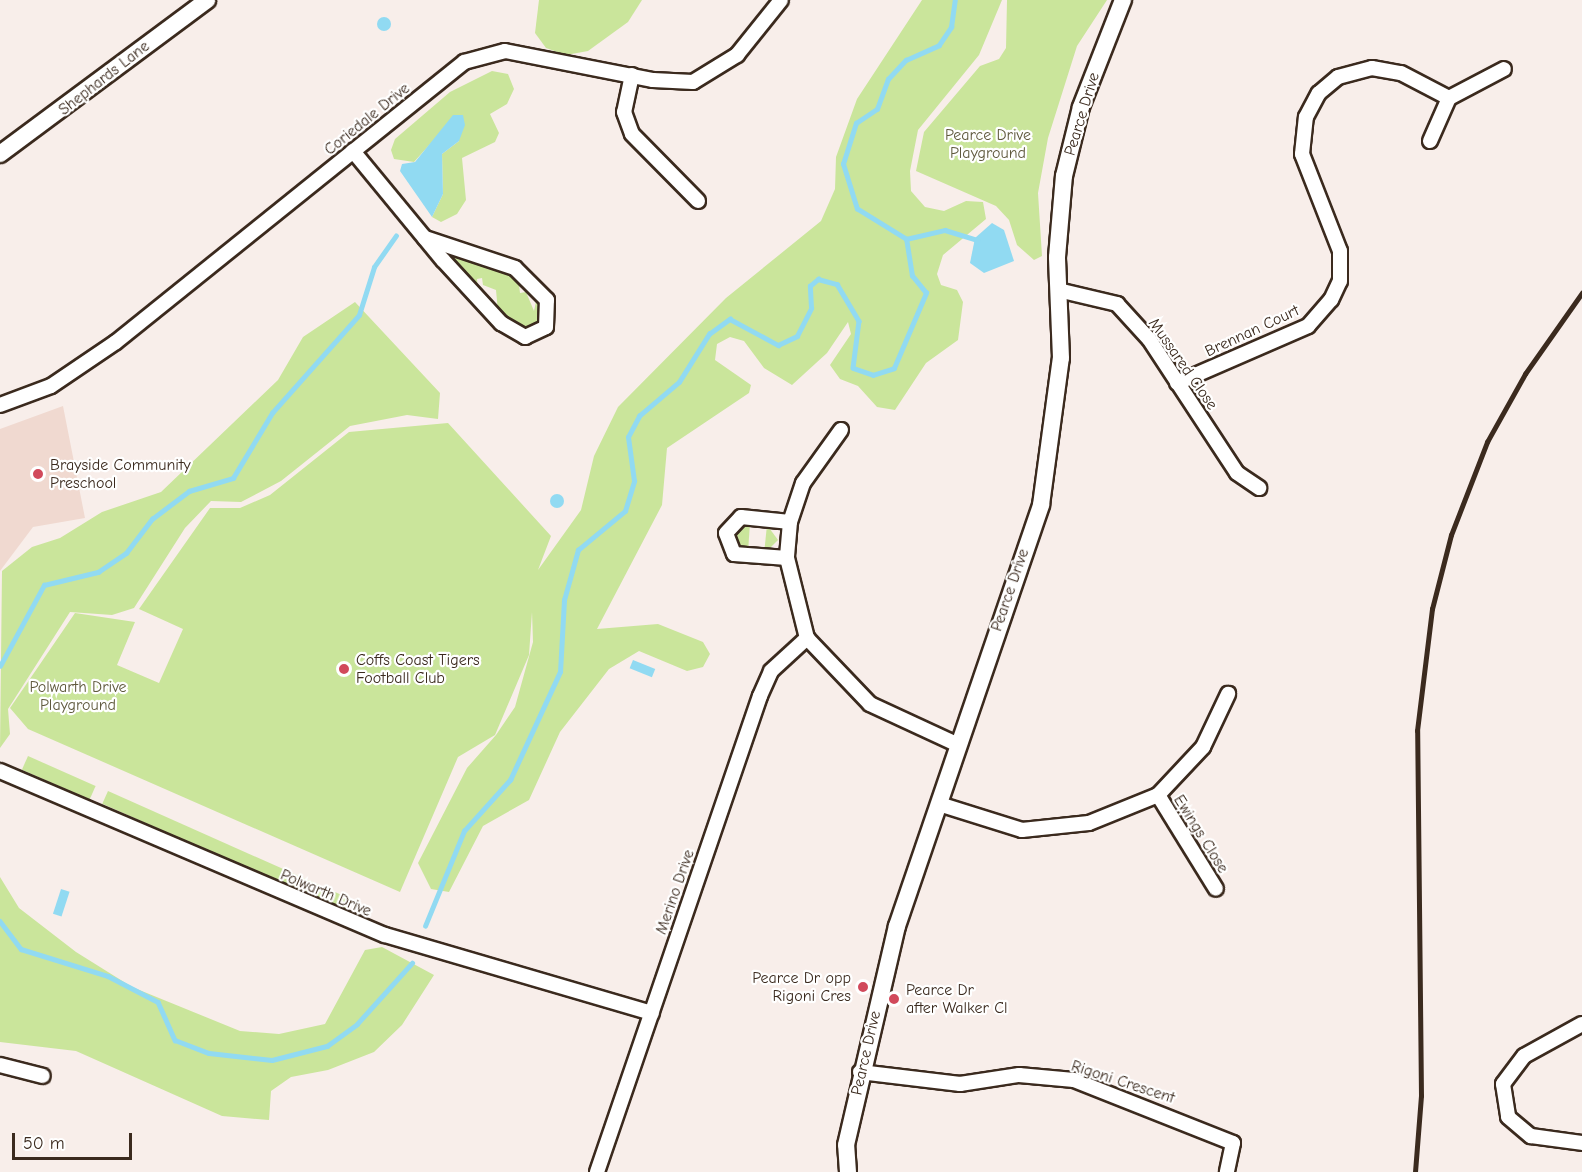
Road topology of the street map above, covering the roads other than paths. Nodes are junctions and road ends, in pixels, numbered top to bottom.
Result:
1 (207, 0) edge
2 (781, 0) edge
3 (1123, 0) edge
4 (1504, 69) dead end
5 (632, 75) junction
6 (1449, 98) junction
7 (1431, 141) dead end
8 (353, 151) junction
9 (0, 154) edge
10 (698, 201) dead end
11 (425, 238) junction
12 (1058, 290) junction
13 (1177, 383) junction
14 (0, 405) edge
15 (841, 430) dead end
16 (1259, 488) dead end
17 (790, 522) junction
18 (787, 558) junction
19 (807, 638) junction
20 (1228, 694) dead end
21 (956, 744) junction
22 (0, 771) edge
23 (1158, 795) junction
24 (939, 804) junction
25 (1216, 890) dead end
26 (652, 1013) junction
27 (1582, 1024) edge
28 (0, 1065) edge
29 (860, 1072) junction
30 (43, 1076) dead end
31 (1582, 1143) edge
32 (597, 1172) edge
33 (848, 1172) edge
34 (1227, 1172) edge

1 - 9 street, Shephards Lane
2 - 5 street, Coriedale Drive
3 - 12 street, Pearce Drive
4 - 6 street
5 - 8 street, Coriedale Drive
5 - 10 street
6 - 7 street
6 - 13 street, Brennan Court
8 - 11 street
8 - 14 street, Coriedale Drive
11 - 11 street
12 - 13 street, Mussared Close
12 - 21 street, Pearce Drive
13 - 16 street, Mussared Close
15 - 17 street
17 - 18 street
17 - 18 street
18 - 19 street
19 - 21 street
19 - 26 street, Merino Drive
20 - 23 street
21 - 24 street, Pearce Drive
22 - 26 street, Polwarth Drive
23 - 24 street
23 - 25 street, Ewings Close
24 - 29 street, Pearce Drive
26 - 32 street, Merino Drive
27 - 31 street
28 - 30 street
29 - 33 street, Pearce Drive
29 - 34 street, Rigoni Crescent

